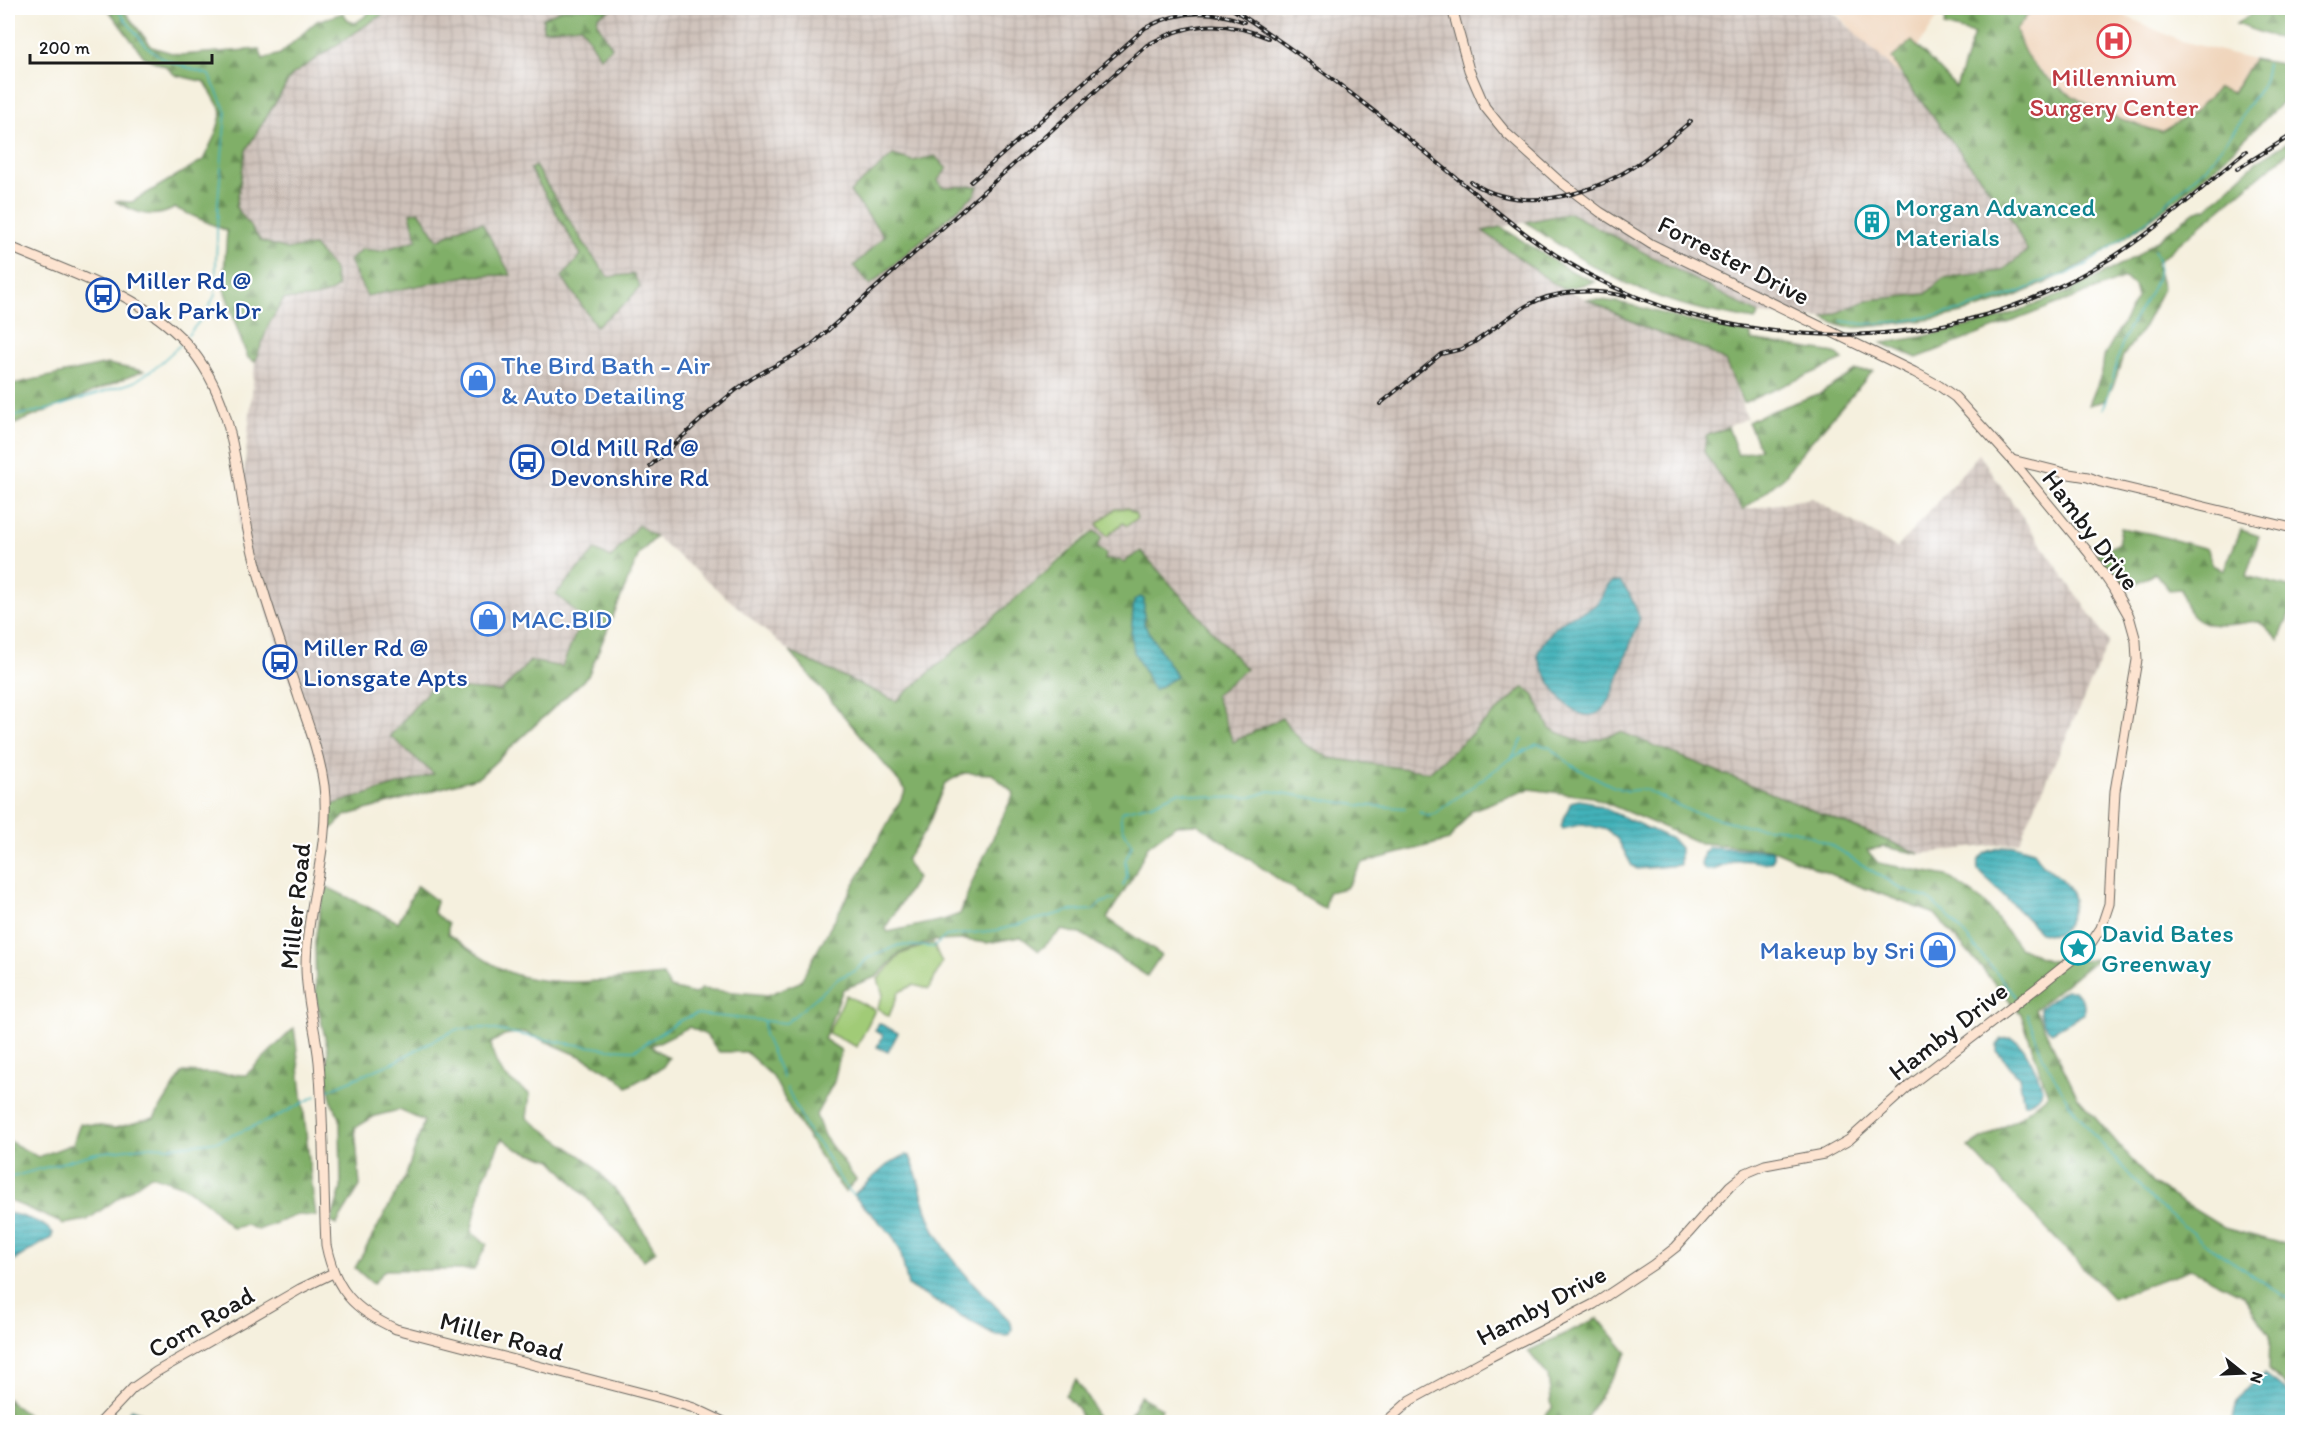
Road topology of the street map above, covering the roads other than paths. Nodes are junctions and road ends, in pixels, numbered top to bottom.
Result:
1 (1452, 8) edge
2 (8, 246) edge
3 (2012, 460) junction
4 (2292, 528) edge
5 (333, 1273) junction
6 (101, 1422) edge
7 (724, 1422) edge
8 (1386, 1422) edge

1 - 3 street, Forrester Drive
2 - 5 street, Miller Road
3 - 4 street
3 - 8 street, Hamby Drive
5 - 6 street, Corn Road
5 - 7 street, Miller Road

